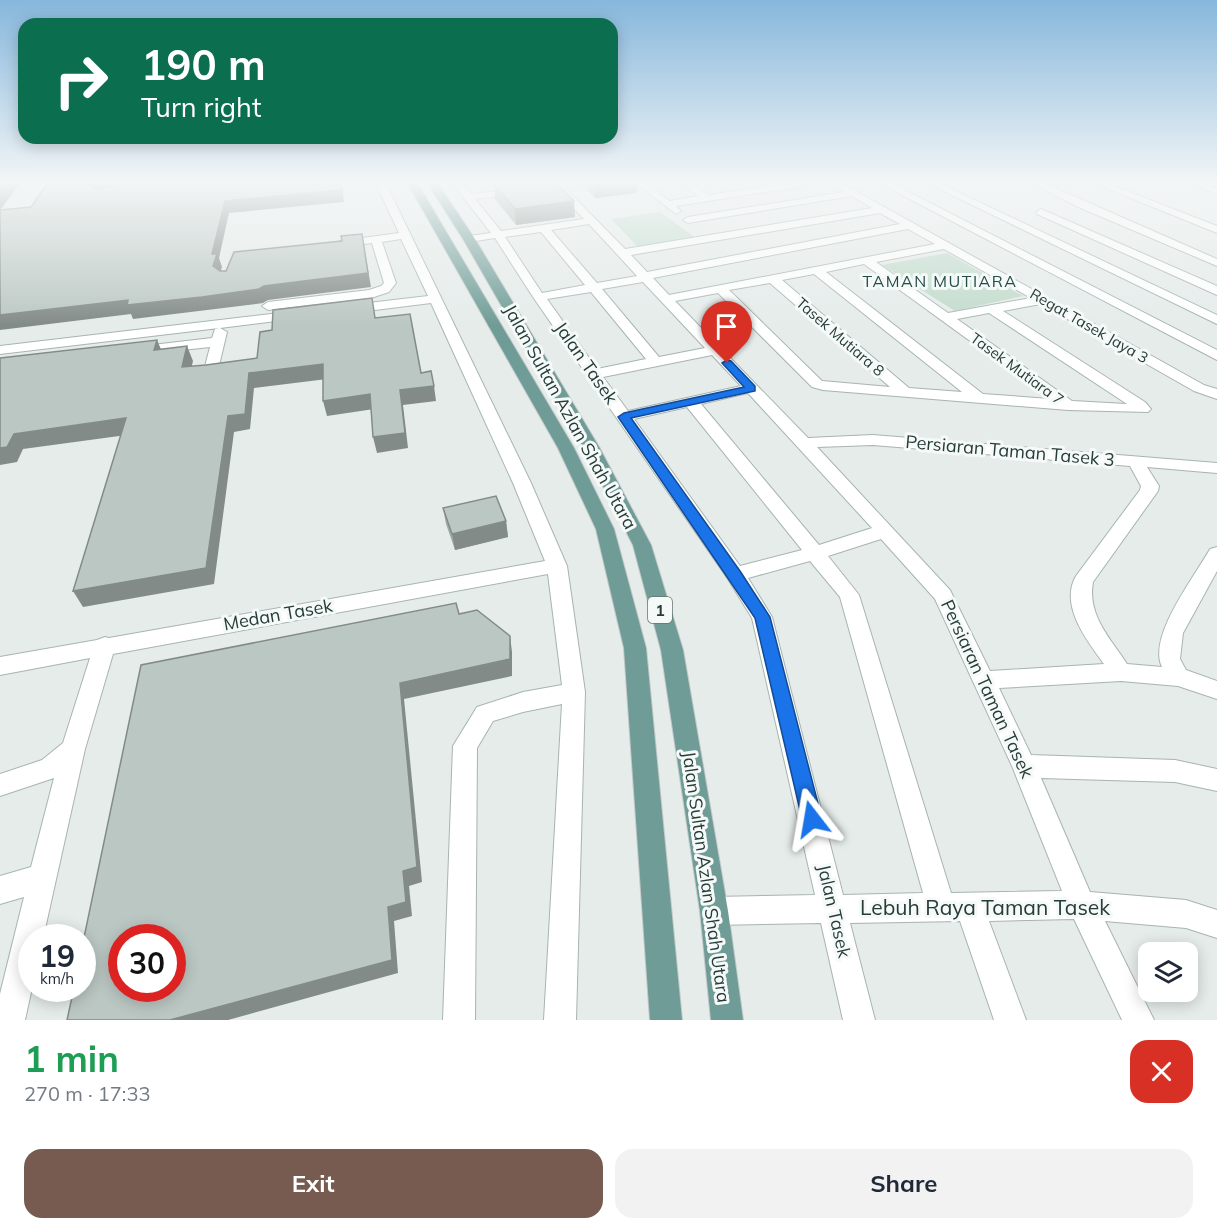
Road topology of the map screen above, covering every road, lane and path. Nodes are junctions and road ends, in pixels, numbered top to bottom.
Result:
1 (440, 231) joint
2 (404, 232) edge
3 (462, 232) edge
4 (498, 232) edge
5 (522, 232) edge
6 (547, 232) edge
7 (601, 232) edge
8 (703, 232) edge
9 (749, 232) edge
10 (877, 232) edge
11 (922, 232) edge
12 (938, 232) edge
13 (978, 232) edge
14 (1032, 232) edge
15 (1085, 232) edge
16 (1144, 232) edge
17 (926, 234) junction
18 (406, 235) junction
19 (501, 235) junction
20 (711, 238) junction
21 (376, 239) junction
22 (468, 241) junction
23 (329, 245) edge
24 (945, 245) junction
25 (623, 254) junction
26 (866, 260) junction
27 (1217, 263) edge
28 (460, 267) junction
29 (816, 270) junction
30 (645, 277) junction
31 (773, 279) junction
32 (593, 288) junction
33 (721, 289) junction
34 (1217, 291) edge
35 (539, 297) junction
36 (435, 299) junction
37 (666, 299) junction
38 (1043, 300) junction
39 (260, 307) dead end
40 (991, 309) junction
41 (946, 317) junction
42 (1217, 320) edge
43 (221, 324) junction
44 (192, 328) junction
45 (217, 342) junction
46 (187, 346) junction
47 (0, 350) edge
48 (715, 350) junction
49 (120, 353) edge
50 (1217, 356) edge
51 (656, 362) junction
52 (210, 374) edge
53 (594, 374) junction
54 (752, 388) junction
55 (907, 394) junction
56 (1216, 394) edge
57 (981, 399) junction
58 (692, 403) junction
59 (1068, 405) junction
60 (624, 417) junction
61 (804, 443) junction
62 (1134, 461) junction
63 (1217, 468) edge
64 (884, 531) junction
65 (815, 553) junction
66 (1217, 554) edge
67 (557, 566) junction
68 (735, 574) junction
69 (105, 645) junction
70 (0, 666) edge
71 (1121, 672) junction
72 (1178, 677) junction
73 (984, 680) junction
74 (1217, 690) edge
75 (574, 692) junction
76 (73, 749) junction
77 (1024, 766) junction
78 (1217, 780) edge
79 (0, 784) edge
80 (42, 878) junction
81 (0, 890) edge
82 (1082, 905) junction
83 (955, 907) junction
84 (834, 909) junction
85 (714, 911) junction
86 (1217, 924) edge
87 (9, 1020) edge
88 (459, 1020) edge
89 (560, 1020) edge
90 (666, 1020) edge
91 (727, 1020) edge
92 (859, 1020) edge
93 (1010, 1020) edge
94 (1138, 1020) edge

1 - 22 main road
1 - 28 main road, Jalan Sultan Azlan Shah Utara / 1
2 - 18 street
3 - 22 main road, Jalan Sultan Azlan Shah Utara / 1
4 - 19 street, Jalan Tasek
5 - 19 street
6 - 32 street
7 - 25 street, Persiaran Taman Tasek
8 - 20 street
9 - 20 street
10 - 30 street
11 - 17 street, Regat Tasek Jaya 3
12 - 17 street
13 - 50 street
14 - 42 street
15 - 34 street
16 - 27 street
17 - 24 street, Regat Tasek Jaya 3
18 - 21 street
18 - 36 street
19 - 22 street
19 - 35 street, Jalan Tasek
20 - 25 street
21 - 23 street
21 - 39 street
22 - 28 main road
22 - 85 main road, Jalan Sultan Azlan Shah Utara / 1
24 - 26 street
24 - 38 street, Regat Tasek Jaya 3
25 - 30 street, Persiaran Taman Tasek
26 - 29 street
26 - 41 street, Tasek Mutiara 7
28 - 90 main road, Jalan Sultan Azlan Shah Utara / 1
29 - 31 street
29 - 57 street
30 - 32 street
30 - 37 street, Persiaran Taman Tasek
31 - 33 street
31 - 55 street, Tasek Mutiara 8
32 - 35 street
32 - 51 street
33 - 37 street
33 - 55 street, Tasek Mutiara 7
35 - 53 street, Jalan Tasek
36 - 43 street
36 - 67 street
37 - 48 street, Persiaran Taman Tasek
38 - 40 street
38 - 56 street, Regat Tasek Jaya 3
40 - 41 street
40 - 59 street
41 - 59 street, Tasek Mutiara 7
43 - 44 street
43 - 45 street
44 - 46 street
44 - 47 street
45 - 46 street
45 - 52 street
46 - 49 street
48 - 51 street
48 - 54 street, Persiaran Taman Tasek
51 - 53 street
53 - 60 street, Jalan Tasek
54 - 58 street
54 - 61 street, Persiaran Taman Tasek
55 - 57 street, Tasek Mutiara 7
57 - 59 street, Tasek Mutiara 7
58 - 60 street
58 - 65 street
60 - 68 street, Jalan Tasek
61 - 62 street, Persiaran Taman Tasek 3
61 - 64 street, Persiaran Taman Tasek
62 - 63 street, Persiaran Taman Tasek 3
62 - 71 street
64 - 65 street
64 - 73 street, Persiaran Taman Tasek
65 - 68 street
65 - 83 street
66 - 72 street
67 - 69 street, Medan Tasek
67 - 75 street
68 - 84 street, Jalan Tasek
69 - 70 street, Medan Tasek
69 - 76 street
71 - 72 street
71 - 73 street
72 - 74 street
73 - 77 street, Persiaran Taman Tasek
75 - 88 street
75 - 89 street
76 - 79 street
76 - 80 street
77 - 78 street
77 - 82 street, Persiaran Taman Tasek
80 - 81 street
80 - 87 street
82 - 83 street, Lebuh Raya Taman Tasek
82 - 86 street, Lebuh Raya Taman Tasek
82 - 94 street, Persiaran Taman Tasek
83 - 84 street, Lebuh Raya Taman Tasek
83 - 93 street
84 - 85 street, Lebuh Raya Taman Tasek
84 - 92 street, Jalan Tasek
85 - 91 main road, Jalan Sultan Azlan Shah Utara / 1

